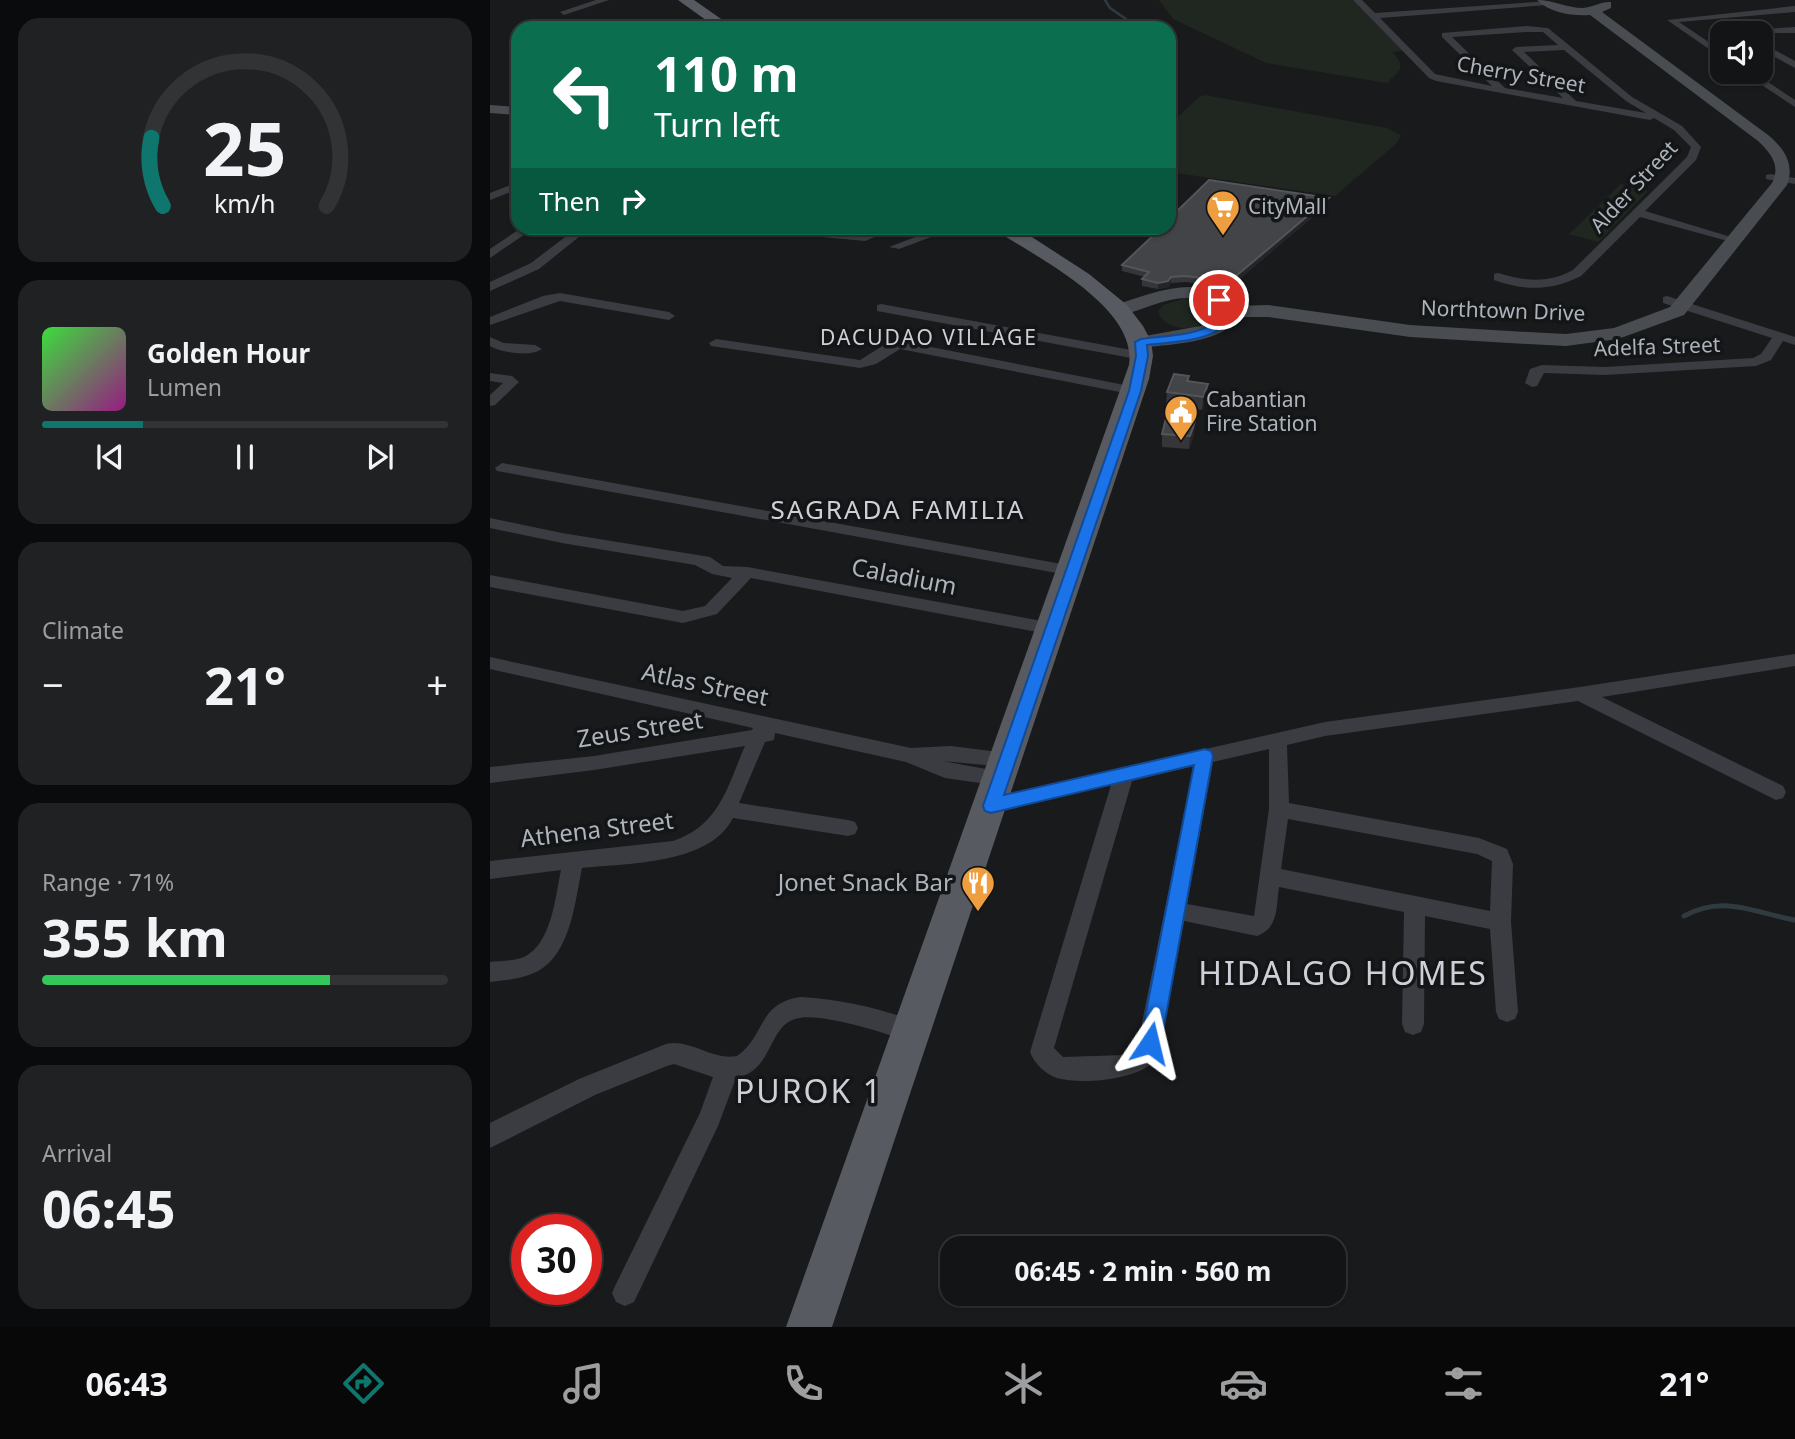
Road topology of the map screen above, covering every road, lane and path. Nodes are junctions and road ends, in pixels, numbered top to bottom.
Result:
1 (605, 0) edge
2 (685, 0) edge
3 (1357, 0) edge
4 (1607, 0) edge
5 (1545, 1) edge
6 (1466, 8) junction
7 (1795, 9) edge
8 (1588, 10) junction
9 (1776, 10) junction
10 (564, 12) dead end
11 (1372, 14) junction
12 (1476, 16) dead end
13 (716, 21) edge
14 (1795, 21) edge
15 (1485, 24) dead end
16 (1795, 30) edge
17 (1493, 31) junction
18 (1773, 31) edge
19 (1566, 47) junction
20 (1710, 47) edge
21 (1773, 52) edge
22 (1795, 65) edge
23 (1765, 84) edge
24 (1503, 91) junction
25 (1573, 103) junction
26 (1638, 104) junction
27 (1795, 104) edge
28 (490, 109) edge
29 (511, 110) edge
30 (1627, 113) junction
31 (1667, 120) junction
32 (1783, 179) edge
33 (511, 188) edge
34 (490, 197) edge
35 (1636, 212) junction
36 (518, 235) edge
37 (575, 235) edge
38 (833, 235) edge
39 (872, 235) edge
40 (929, 235) edge
41 (1016, 235) edge
42 (1728, 238) junction
43 (895, 247) dead end
44 (490, 254) edge
45 (1498, 277) dead end
46 (490, 287) edge
47 (1674, 302) junction
48 (881, 308) dead end
49 (1226, 308) junction
50 (1119, 310) junction
51 (669, 316) dead end
52 (490, 321) edge
53 (1780, 336) junction
54 (490, 341) edge
55 (1795, 341) edge
56 (716, 342) dead end
57 (535, 349) dead end
58 (1141, 349) junction
59 (490, 377) edge
60 (1532, 383) dead end
61 (1135, 391) junction
62 (490, 402) edge
63 (502, 468) dead end
64 (490, 523) edge
65 (1073, 571) junction
66 (747, 572) junction
67 (490, 581) edge
68 (1052, 629) junction
69 (1795, 660) edge
70 (490, 663) edge
71 (1580, 694) junction
72 (761, 730) junction
73 (796, 730) joint
74 (1279, 739) junction
75 (1205, 756) junction
76 (490, 775) edge
77 (1124, 775) junction
78 (1000, 781) junction
79 (1776, 792) dead end
80 (729, 808) junction
81 (1279, 809) junction
82 (848, 828) dead end
83 (573, 861) junction
84 (490, 870) edge
85 (1270, 876) junction
86 (1415, 905) junction
87 (1174, 910) junction
88 (1500, 922) junction
89 (490, 972) edge
90 (1507, 1012) dead end
91 (1413, 1024) dead end
92 (912, 1031) junction
93 (727, 1072) dead end
94 (490, 1136) edge
95 (625, 1293) dead end
96 (809, 1327) edge

1 - 10 street
2 - 13 main road
3 - 11 street, Cherry Street
4 - 8 street
5 - 6 street
5 - 8 street
6 - 11 street
6 - 12 street
7 - 9 street
8 - 32 street, Northtown Drive
9 - 14 street
9 - 20 street
11 - 24 street, Cherry Street
15 - 17 street
16 - 18 street
17 - 19 street, Alder Street
17 - 24 street
19 - 25 street
19 - 26 street, Alder Street
21 - 22 street
23 - 27 street
24 - 25 street, Cherry Street
25 - 30 street, Cherry Street
26 - 30 street
26 - 31 street, Alder Street
28 - 29 street
30 - 31 street, Cherry Street
31 - 35 street, Alder Street
32 - 42 street, Northtown Drive
33 - 34 street
35 - 42 street
35 - 45 street, Alder Street
36 - 44 street
37 - 46 street
38 - 39 street
40 - 43 street
41 - 50 main road
42 - 47 street, Northtown Drive
47 - 49 street, Northtown Drive
47 - 53 street
48 - 58 street
49 - 50 street, Northtown Drive
49 - 58 street
50 - 58 main road
51 - 52 street
53 - 55 street
53 - 60 street, Adelfa Street
54 - 57 street
56 - 61 street
58 - 61 main road
59 - 62 street
61 - 65 main road
63 - 65 street
64 - 66 street, Caladium
65 - 68 main road
66 - 67 street
66 - 68 street, Caladium
68 - 78 main road
69 - 71 street
70 - 72 street, Atlas Street
71 - 74 street
71 - 79 street
72 - 73 street, Zeus Street
72 - 76 street, Zeus Street
72 - 80 street, Athena Street
73 - 78 street, Atlas Street
74 - 75 street
74 - 81 street
75 - 77 street
75 - 87 street
77 - 78 street
77 - 87 street
78 - 92 main road
80 - 82 street
80 - 83 street, Athena Street
81 - 85 street
81 - 88 street
83 - 84 street, Athena Street
83 - 89 street
85 - 86 street
85 - 87 street
86 - 88 street
86 - 91 street
88 - 90 street
92 - 94 street
92 - 96 main road
93 - 95 street

